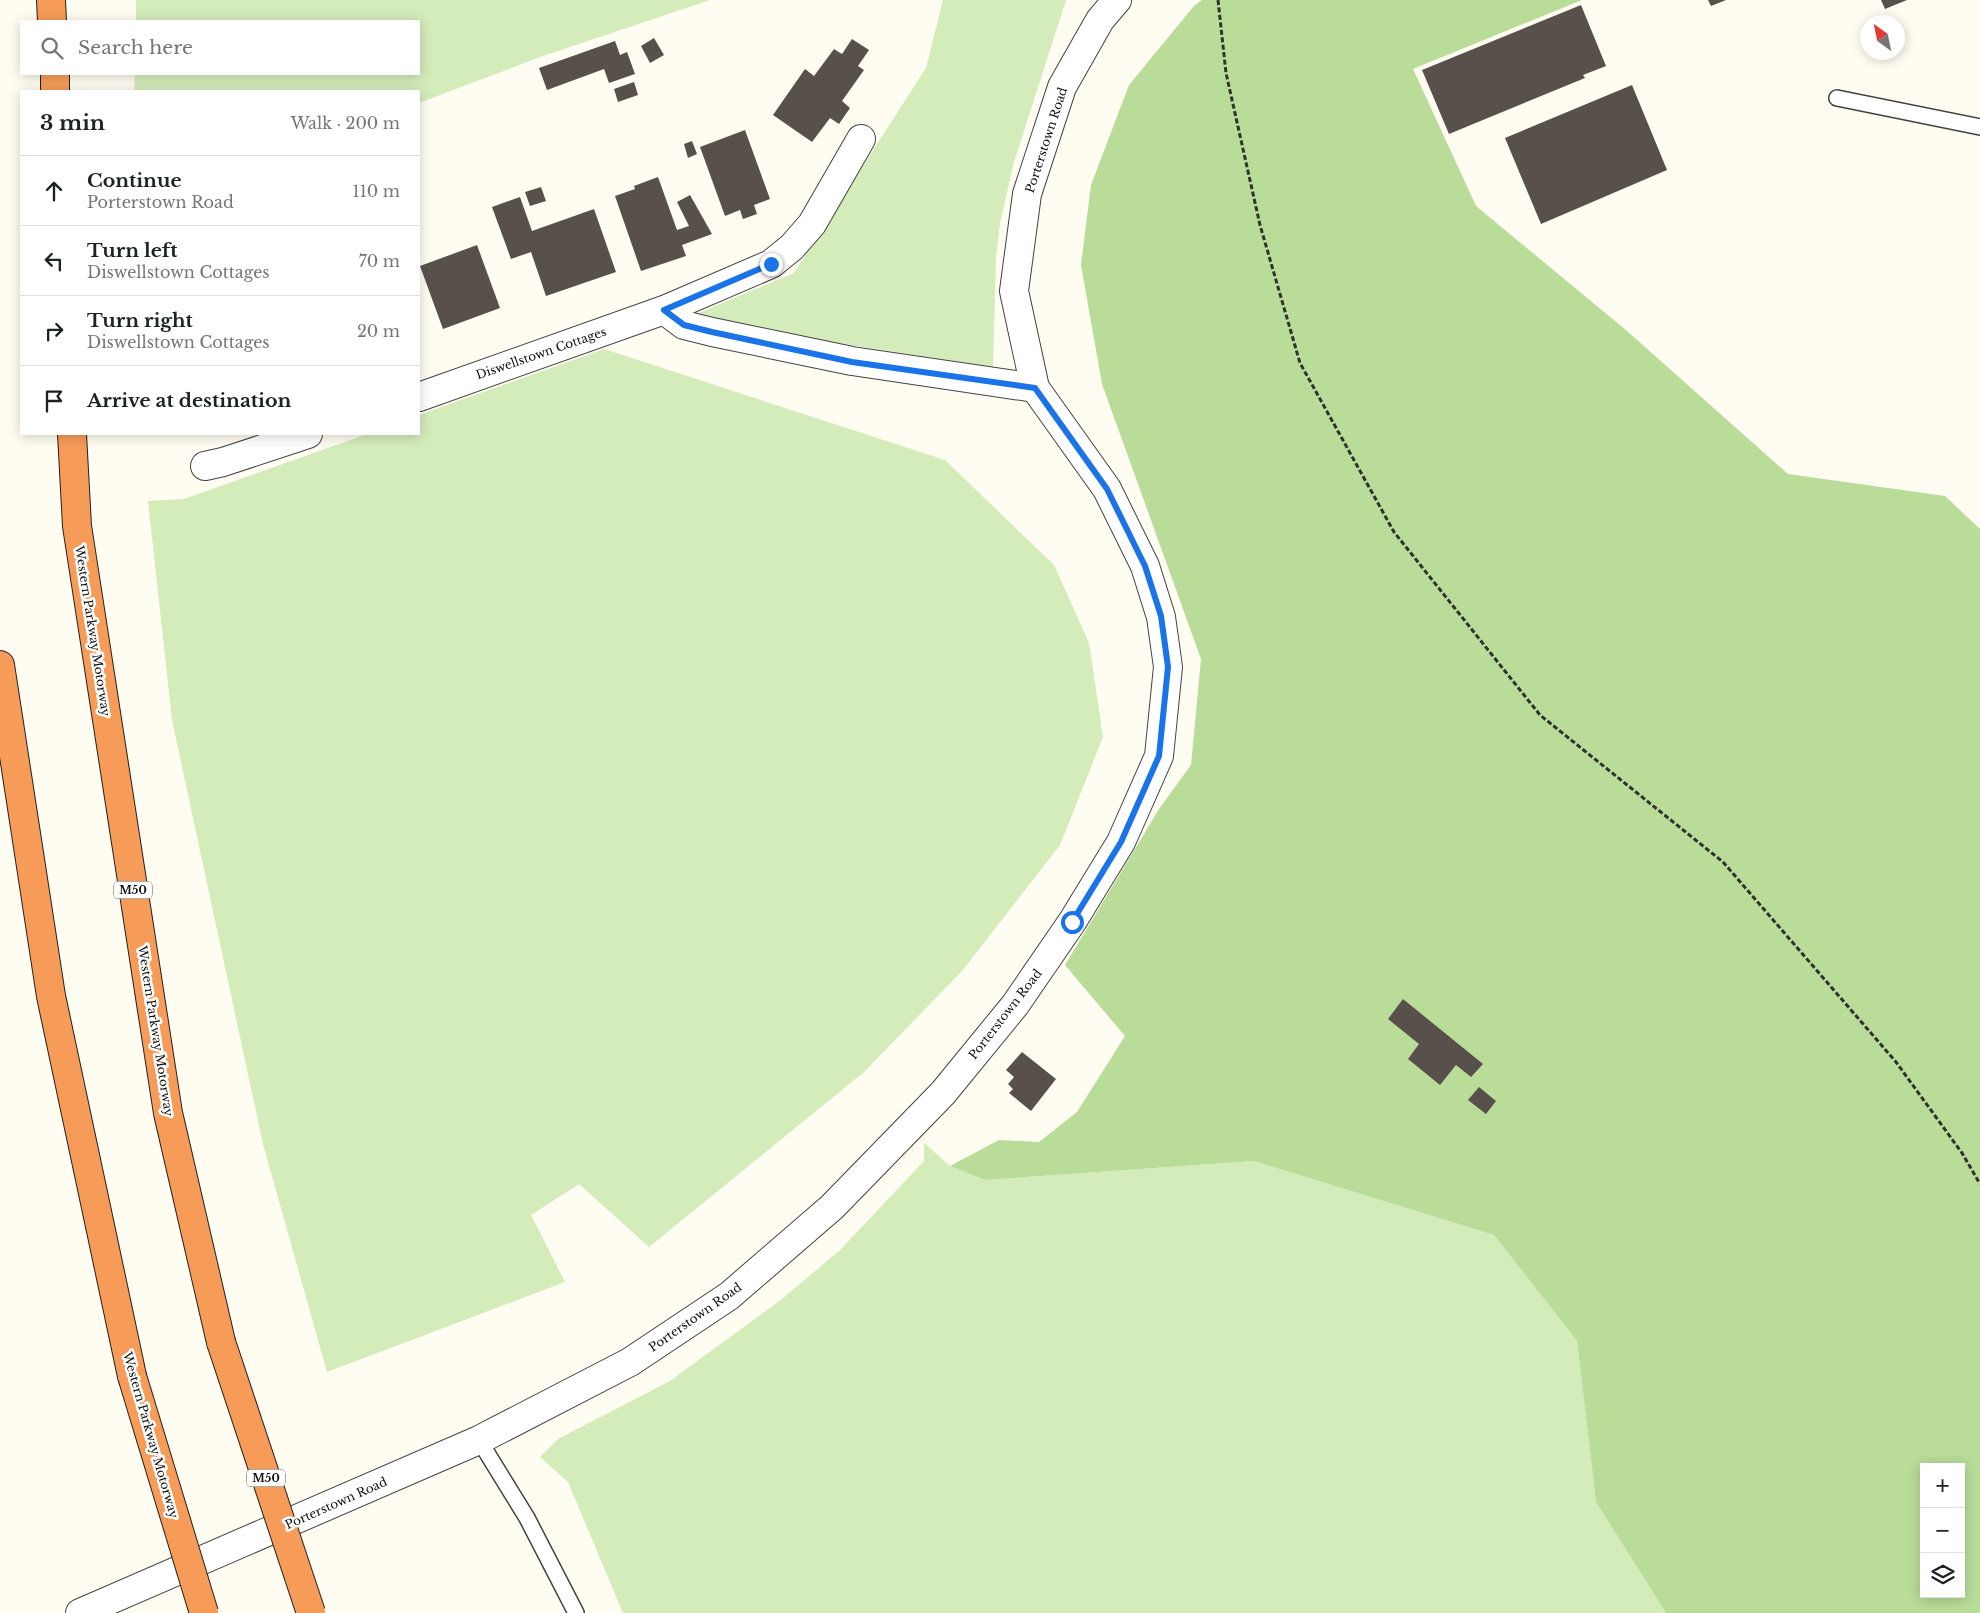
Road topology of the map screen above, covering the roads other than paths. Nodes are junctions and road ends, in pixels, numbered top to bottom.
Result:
1 (51, 0) edge
2 (1117, 0) edge
3 (52, 20) edge
4 (55, 75) edge
5 (56, 90) edge
6 (1837, 98) dead end
7 (1980, 127) edge
8 (861, 139) dead end
9 (664, 310) junction
10 (1035, 388) junction
11 (420, 396) edge
12 (72, 435) edge
13 (305, 435) edge
14 (205, 466) dead end
15 (0, 665) edge
16 (479, 1440) junction
17 (80, 1613) edge
18 (204, 1613) edge
19 (312, 1613) edge
20 (576, 1613) edge

1 - 3 highway
2 - 10 street, Porterstown Road
4 - 5 highway
6 - 7 lane
8 - 9 street, Diswellstown Cottages
9 - 10 street
9 - 11 street, Diswellstown Cottages
10 - 16 street, Porterstown Road
12 - 19 highway, Western Parkway Motorway / M50, bridge
13 - 14 street
15 - 18 highway, Western Parkway Motorway, bridge
16 - 17 street, Porterstown Road
16 - 20 lane

